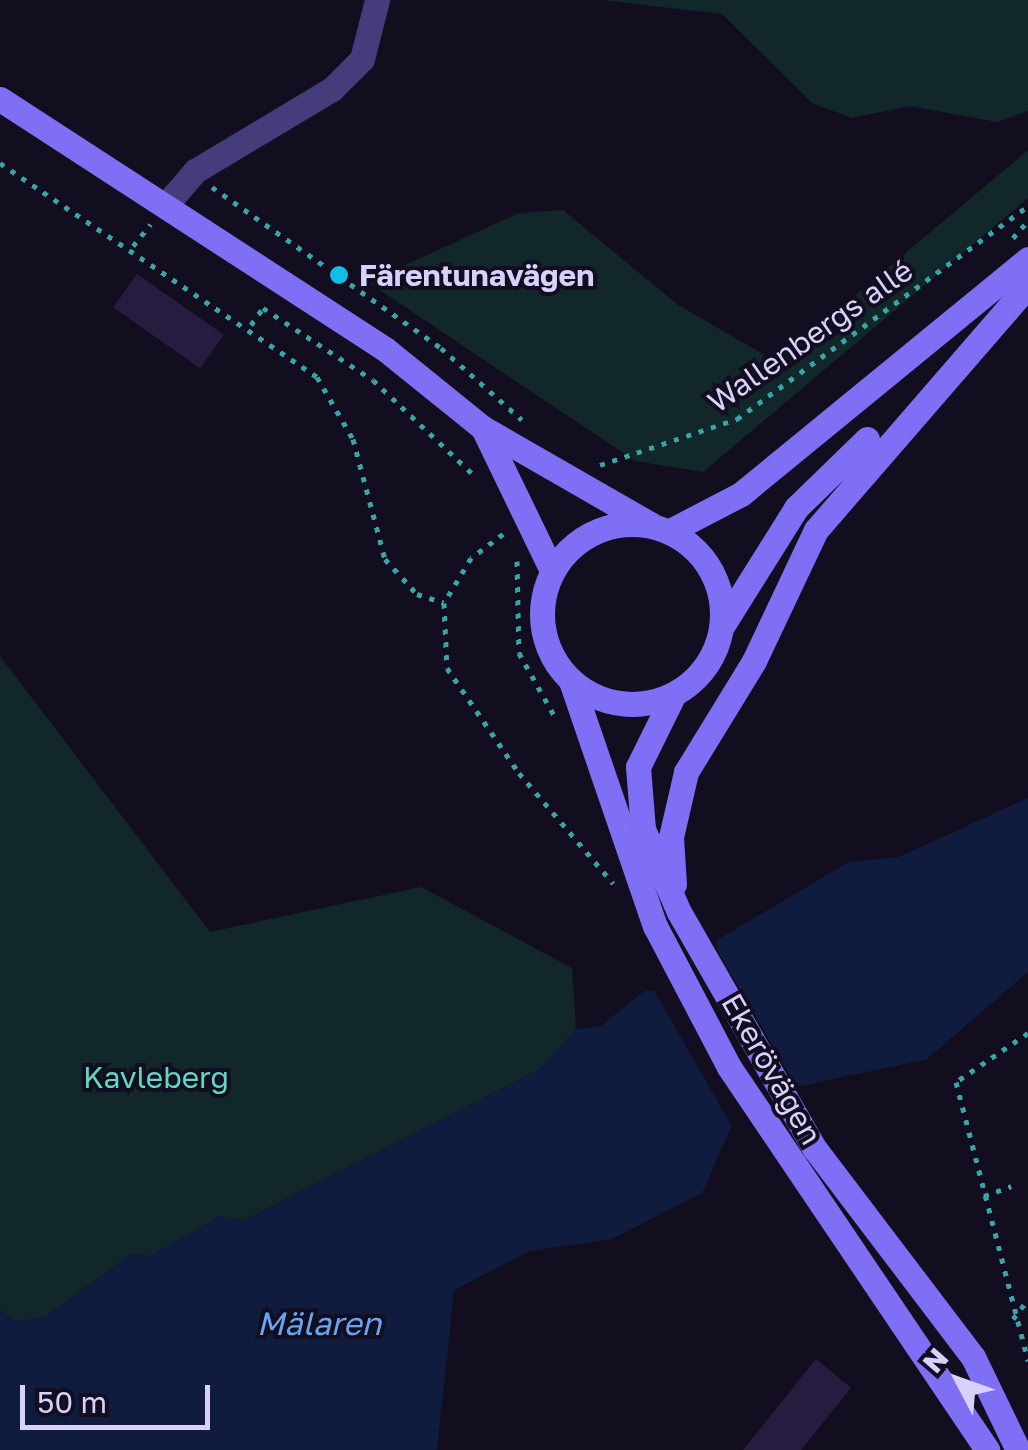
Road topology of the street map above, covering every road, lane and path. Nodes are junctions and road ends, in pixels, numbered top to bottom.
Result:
1 (378, 0) edge
2 (0, 100) edge
3 (0, 163) edge
4 (195, 171) junction
5 (165, 206) junction
6 (1028, 206) edge
7 (1028, 221) edge
8 (1000, 252) dead end
9 (1028, 260) edge
10 (1028, 284) edge
11 (251, 324) junction
12 (484, 428) junction
13 (536, 433) dead end
14 (611, 477) dead end
15 (488, 494) dead end
16 (506, 521) dead end
17 (660, 528) junction
18 (503, 534) dead end
19 (552, 571) junction
20 (444, 604) junction
21 (722, 627) junction
22 (572, 684) junction
23 (674, 694) junction
24 (562, 728) dead end
25 (614, 869) dead end
26 (615, 886) junction
27 (622, 903) dead end
28 (677, 908) junction
29 (1028, 1033) edge
30 (1012, 1186) dead end
31 (984, 1196) junction
32 (1028, 1300) edge
33 (1012, 1322) junction
34 (1028, 1362) edge
35 (987, 1450) edge
36 (1018, 1450) edge

1 - 4 street
2 - 5 main road
3 - 11 path
4 - 5 street
4 - 13 path
5 - 12 main road
6 - 14 path, Wallenbergs allé
7 - 8 path
9 - 17 main road
10 - 21 main road, Ekerövägen
10 - 28 main road, Ekerövägen
11 - 15 path
11 - 20 path
12 - 17 main road
12 - 19 main road
16 - 24 path
17 - 19 main road
17 - 21 main road
18 - 20 path
19 - 22 main road
20 - 26 path
21 - 23 main road
22 - 23 main road
22 - 35 main road, Ekerövägen
23 - 28 main road, Ekerövägen
25 - 26 path
26 - 27 path
28 - 36 main road, Ekerövägen
29 - 31 path
30 - 31 path
31 - 33 path
32 - 33 path
33 - 34 path

